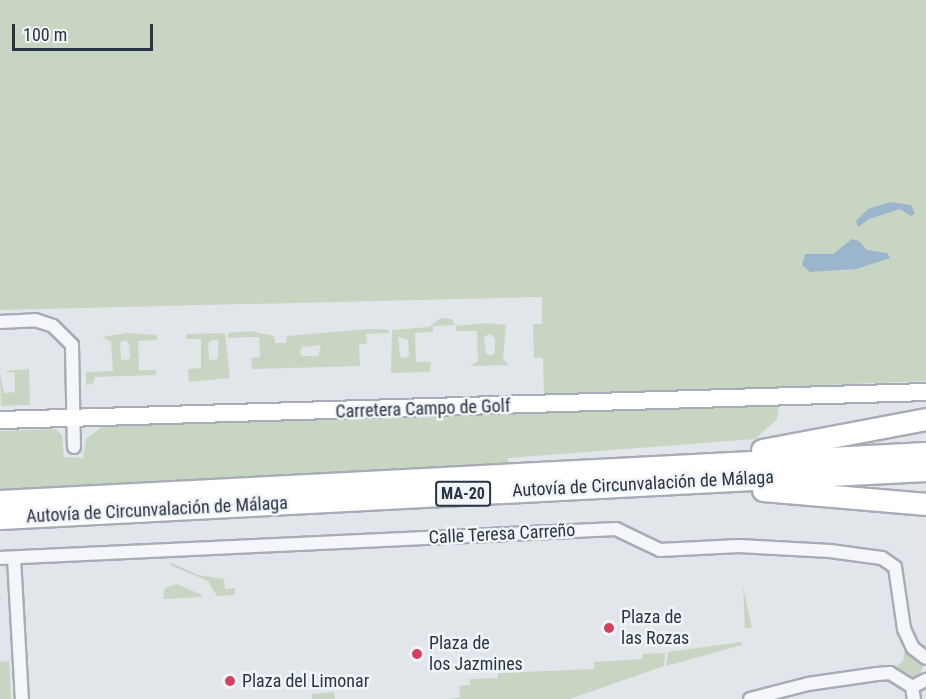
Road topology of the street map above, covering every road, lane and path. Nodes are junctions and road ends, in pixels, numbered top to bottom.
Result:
1 (0, 322) edge
2 (926, 392) edge
3 (75, 419) junction
4 (926, 419) edge
5 (0, 420) edge
6 (74, 447) dead end
7 (926, 453) edge
8 (926, 470) edge
9 (688, 473) junction
10 (0, 501) edge
11 (923, 505) edge
12 (0, 518) edge
13 (0, 558) edge
14 (14, 558) junction
15 (926, 656) edge
16 (926, 680) edge
17 (913, 693) edge
18 (22, 699) edge
19 (750, 699) edge

1 - 3 street
2 - 3 street, Carretera Campo de Golf
3 - 5 street, Carretera Campo de Golf
3 - 6 street
4 - 9 highway
7 - 9 highway, Autovía de Circunvalación de Málaga / MA-20
8 - 9 highway, Autovía de Circunvalación de Málaga / MA-20
9 - 10 highway, Autovía de Circunvalación de Málaga / MA-20
9 - 11 highway
9 - 12 highway, Autovía de Circunvalación de Málaga / MA-20
13 - 14 street, Calle Teresa Carreño
14 - 15 street, Calle Teresa Carreño
14 - 18 street
16 - 17 street
17 - 19 street

